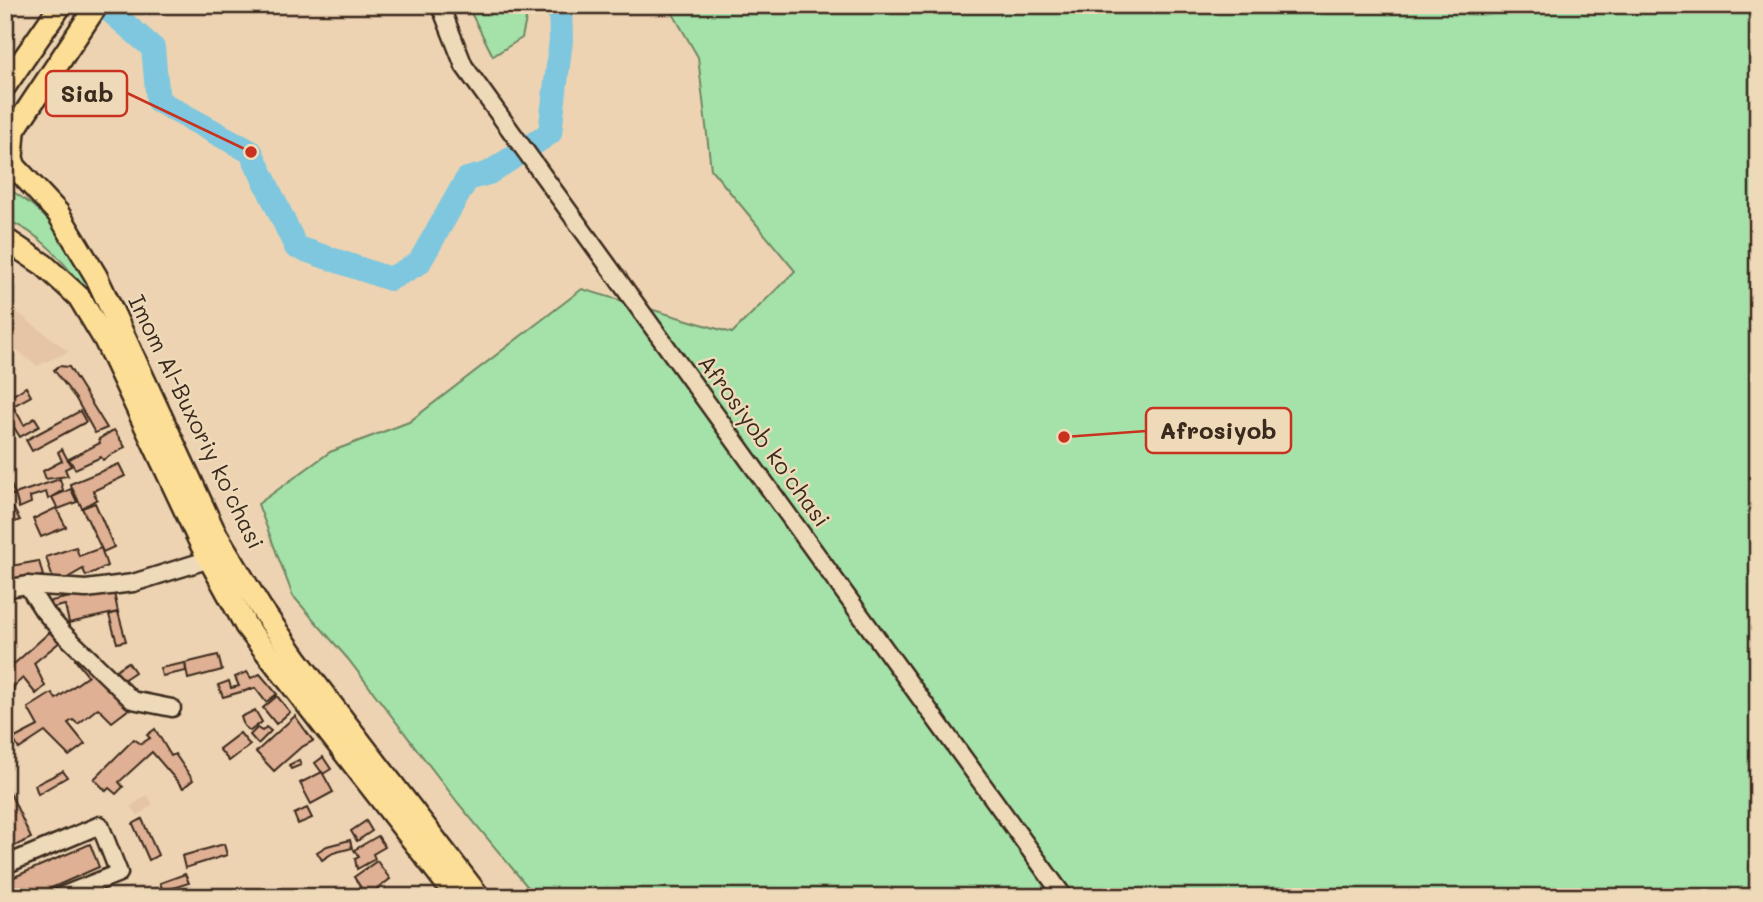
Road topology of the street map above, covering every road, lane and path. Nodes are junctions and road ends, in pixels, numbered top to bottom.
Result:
1 (61, 5) edge
2 (97, 5) edge
3 (440, 5) edge
4 (10, 79) edge
5 (9, 137) edge
6 (5, 239) edge
7 (210, 559) junction
8 (27, 585) junction
9 (5, 589) edge
10 (290, 666) junction
11 (172, 708) dead end
12 (5, 865) edge
13 (60, 897) edge
14 (457, 897) edge
15 (479, 897) edge
16 (1064, 897) edge

1 - 4 main road
2 - 5 main road
3 - 16 street, Afrosiyob ko'chasi
5 - 10 main road, Imom Al-Buxoriy ko'chasi
6 - 7 main road, Imom Al-Buxoriy ko'chasi
7 - 8 street
7 - 10 main road, Imom Al-Buxoriy ko'chasi
8 - 9 street
8 - 11 street
10 - 14 main road, Imom Al-Buxoriy ko'chasi
10 - 15 main road, Imom Al-Buxoriy ko'chasi
12 - 13 street

